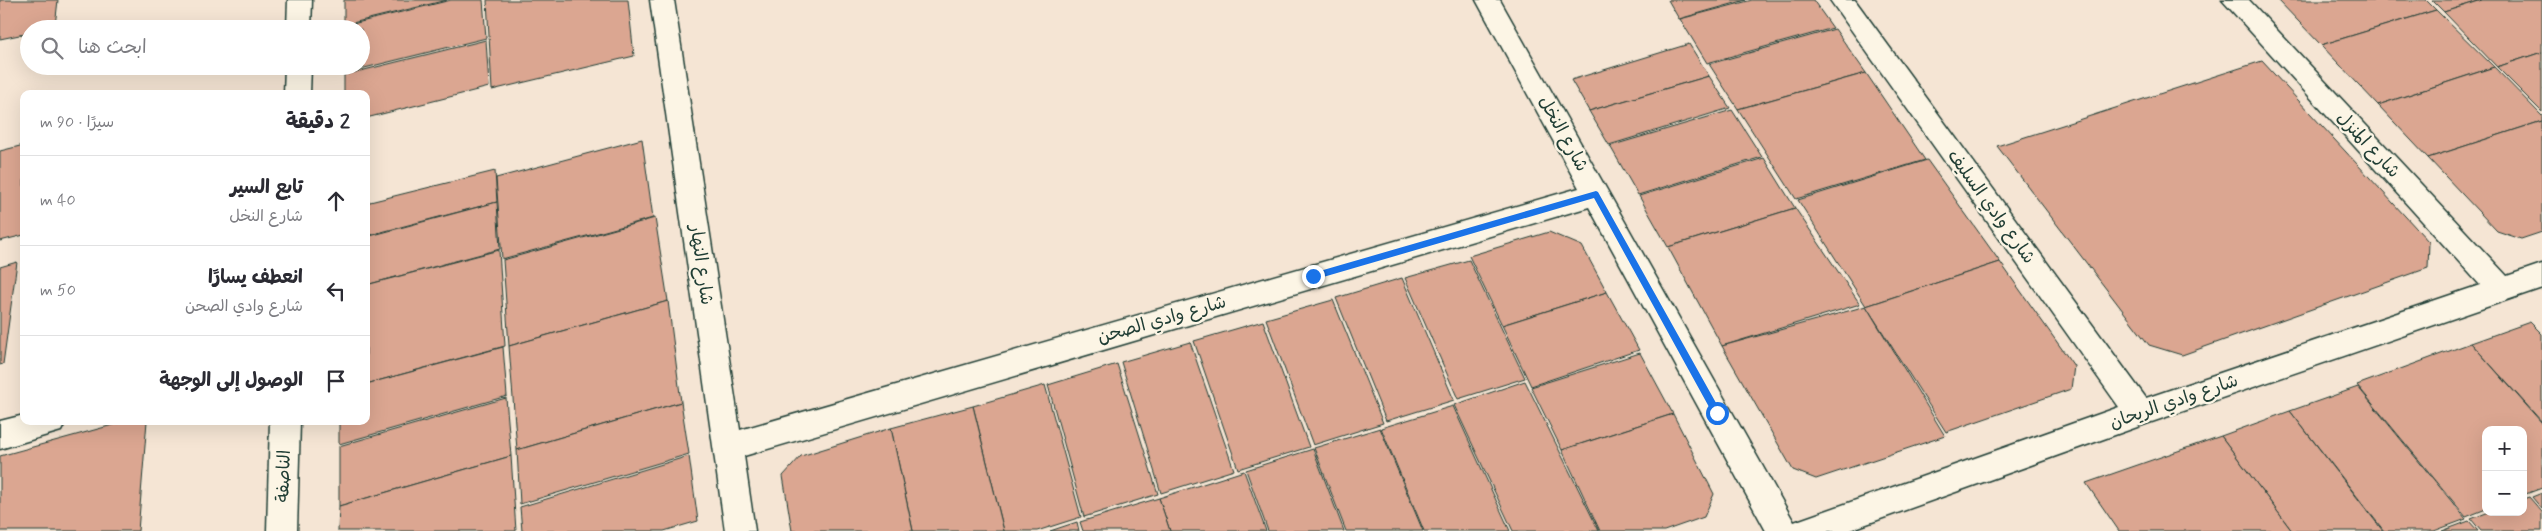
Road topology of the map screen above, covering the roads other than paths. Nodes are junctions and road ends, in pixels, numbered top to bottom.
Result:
1 (300, 0) edge
2 (662, 0) edge
3 (1488, 0) edge
4 (1842, 0) edge
5 (2234, 0) edge
6 (299, 20) edge
7 (298, 75) edge
8 (297, 90) edge
9 (1596, 194) junction
10 (2542, 276) edge
11 (2502, 290) junction
12 (2140, 413) junction
13 (36, 425) edge
14 (285, 425) edge
15 (0, 435) edge
16 (728, 447) junction
17 (282, 531) edge
18 (740, 531) edge
19 (1783, 531) edge
20 (1806, 531) edge

1 - 6 street
2 - 16 street, شارع النهار
3 - 9 street, شارع النخل
4 - 12 street, شارع وادي السليف
5 - 11 street, شارع المنزل
7 - 8 street
9 - 16 street, شارع وادي الصحن
9 - 19 street, شارع النخل
10 - 11 street, شارع وادي الريحان
11 - 12 street, شارع وادي الريحان
12 - 20 street, شارع وادي الريحان
13 - 15 street
14 - 17 street, الناصفة
16 - 18 street, شارع النهار

